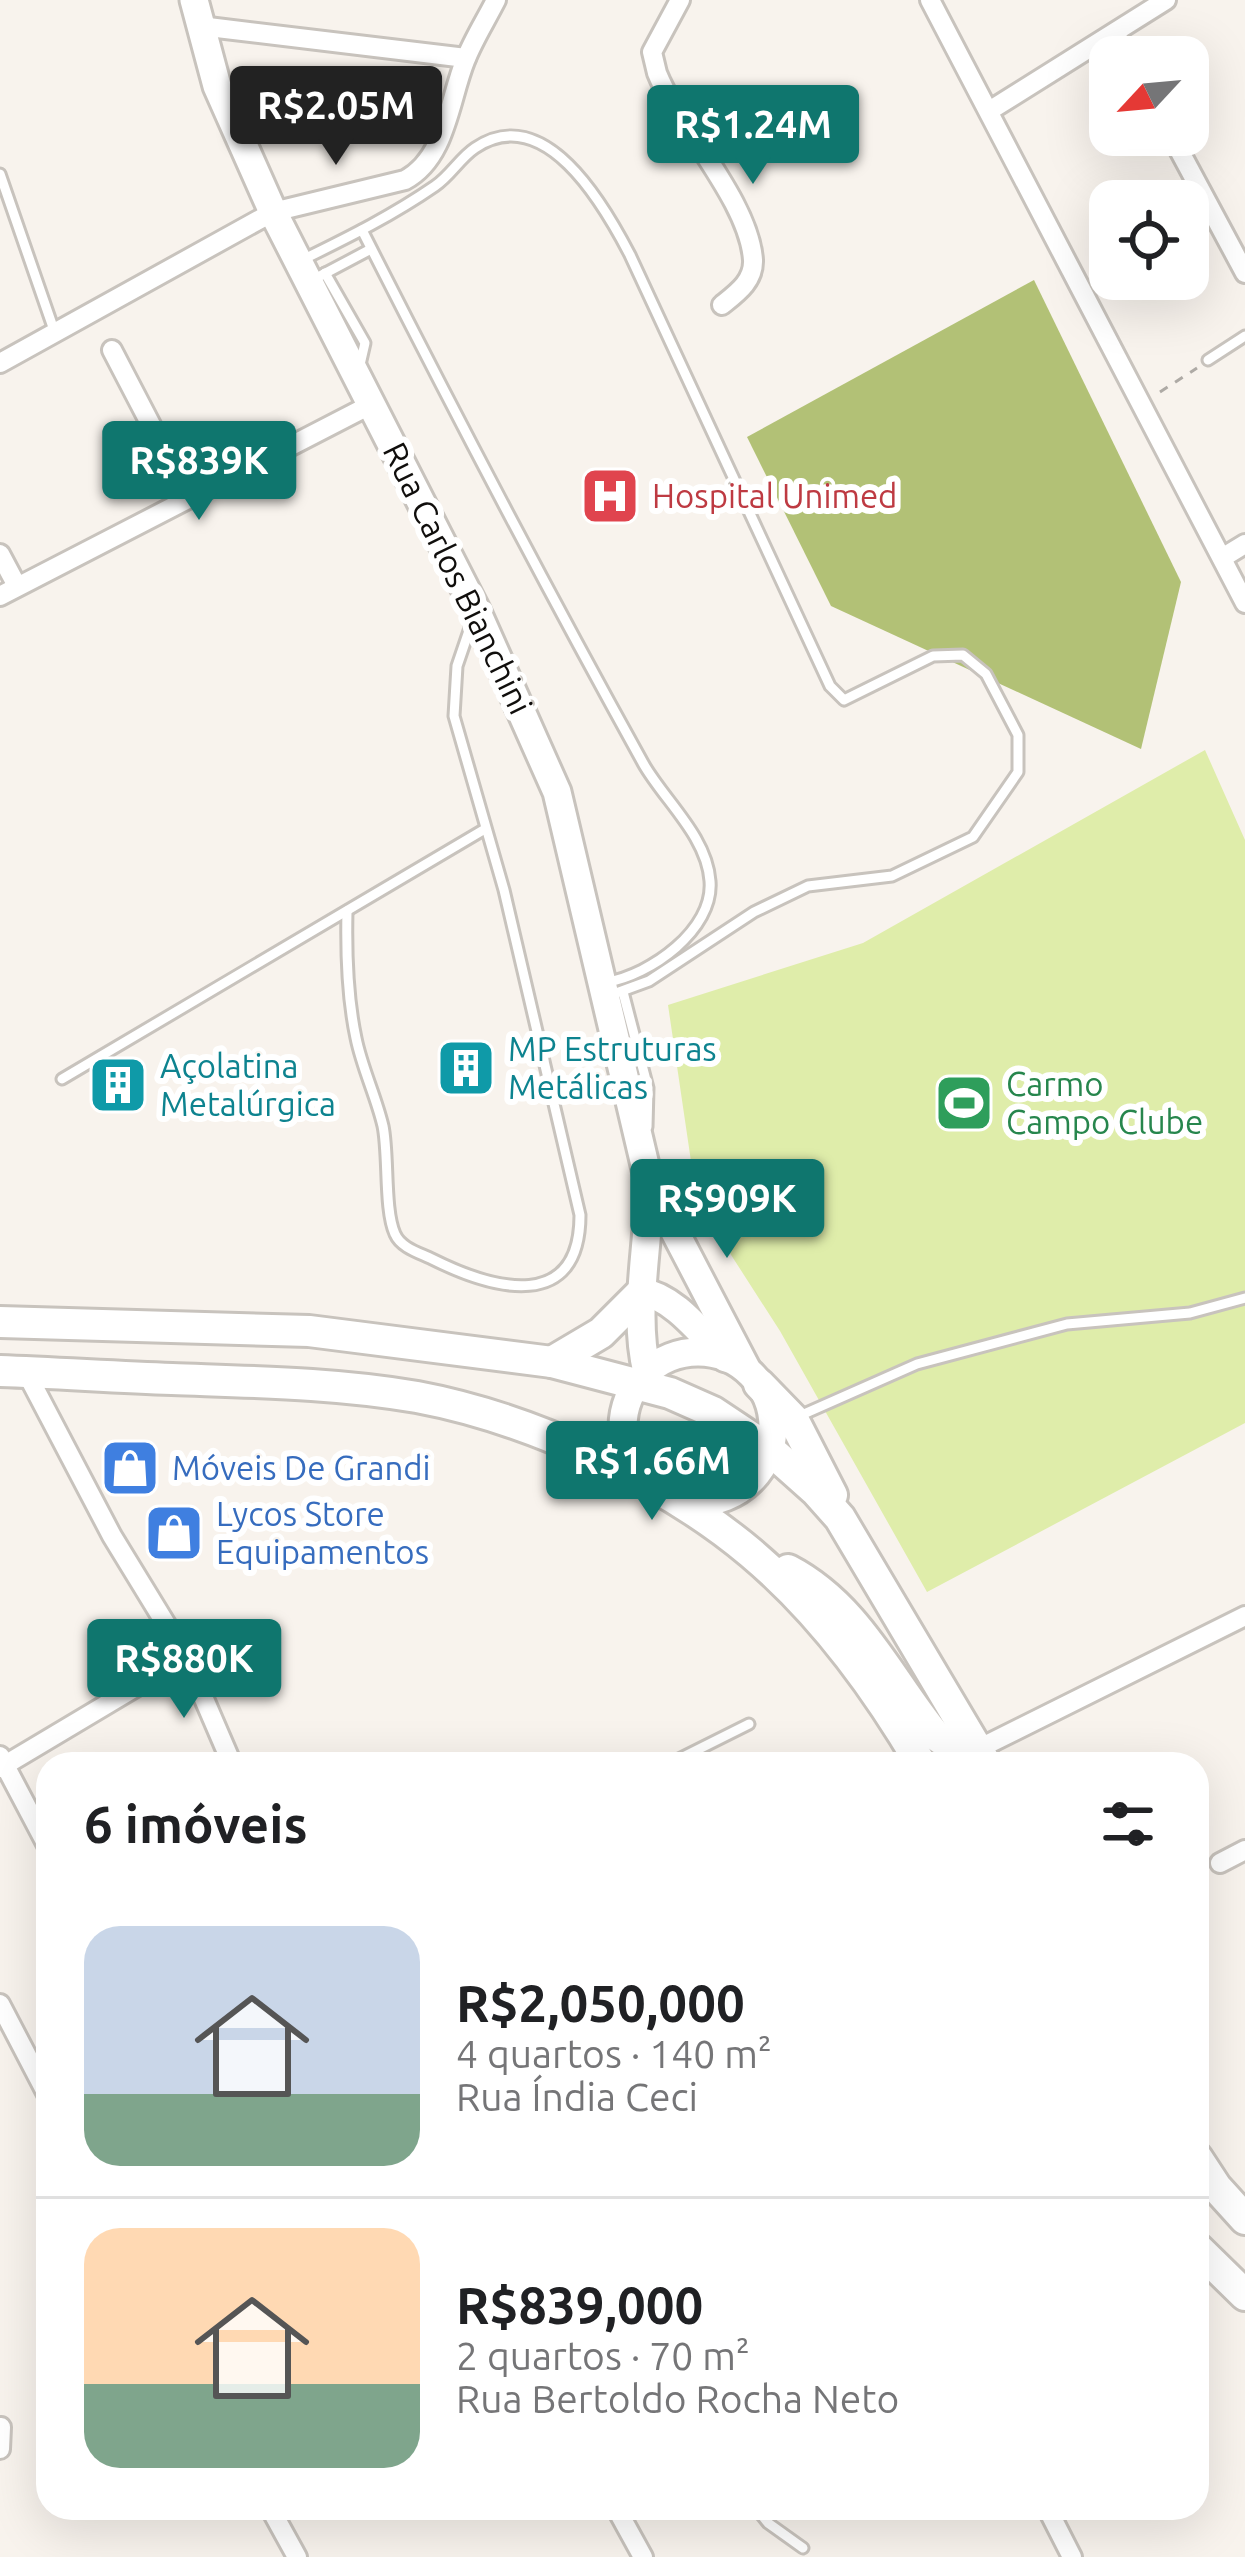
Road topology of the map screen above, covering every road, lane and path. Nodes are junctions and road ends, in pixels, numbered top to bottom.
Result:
1 (496, 0) edge
2 (680, 0) edge
3 (930, 0) edge
4 (1166, 0) edge
5 (197, 13) edge
6 (1115, 33) junction
7 (1117, 36) edge
8 (466, 58) junction
9 (989, 111) junction
10 (1182, 156) edge
11 (0, 174) edge
12 (273, 212) junction
13 (362, 230) junction
14 (371, 249) junction
15 (311, 272) junction
16 (1245, 273) edge
17 (722, 305) dead end
18 (55, 332) junction
19 (1245, 337) edge
20 (112, 350) dead end
21 (1208, 361) joint
22 (0, 363) edge
23 (1144, 403) junction
24 (372, 404) junction
25 (189, 498) junction
26 (1245, 544) edge
27 (0, 554) edge
28 (1222, 558) junction
29 (8, 591) edge
30 (1245, 603) edge
31 (476, 610) junction
32 (485, 829) junction
33 (347, 911) junction
34 (672, 949) junction
35 (682, 960) junction
36 (610, 991) junction
37 (62, 1079) dead end
38 (648, 1175) junction
39 (641, 1292) junction
40 (1245, 1298) edge
41 (0, 1322) edge
42 (552, 1362) junction
43 (744, 1370) junction
44 (13, 1371) edge
45 (642, 1378) junction
46 (793, 1419) junction
47 (770, 1450) junction
48 (665, 1495) junction
49 (840, 1518) junction
50 (750, 1552) junction
51 (1245, 1616) edge
52 (186, 1658) junction
53 (749, 1724) dead end
54 (227, 1752) edge
55 (693, 1752) edge
56 (914, 1752) edge
57 (971, 1752) edge
58 (980, 1752) edge
59 (990, 1752) edge
60 (2, 1763) edge
61 (36, 1825) edge
62 (1245, 1850) edge
63 (1220, 1863) dead end
64 (0, 2004) edge
65 (36, 2073) edge
66 (1209, 2177) edge
67 (1245, 2218) edge
68 (1209, 2260) edge
69 (1245, 2295) edge
70 (1, 2427) edge
71 (0, 2449) edge
72 (277, 2520) edge
73 (623, 2520) edge
74 (766, 2520) edge
75 (1053, 2520) edge
76 (803, 2548) dead end
77 (297, 2557) edge
78 (643, 2557) edge
79 (1072, 2557) edge

1 - 8 street
2 - 17 street
3 - 9 street
4 - 6 street
5 - 8 street
5 - 12 street, Rua Carlos Bianchini
6 - 7 street
6 - 9 street
8 - 12 street
9 - 23 street
10 - 16 street
11 - 18 lane
12 - 15 street, Rua Carlos Bianchini
12 - 18 street
13 - 14 lane
13 - 15 lane
13 - 35 lane
14 - 15 lane
14 - 34 lane
15 - 24 street, Rua Carlos Bianchini
18 - 22 street
19 - 21 lane
20 - 25 street
21 - 23 path
23 - 28 street
24 - 25 street
24 - 31 street, Rua Carlos Bianchini
25 - 29 street
26 - 28 street
27 - 29 street
28 - 30 street
31 - 32 lane
31 - 36 street, Rua Carlos Bianchini
32 - 33 lane
32 - 33 lane
33 - 37 lane
34 - 35 lane
34 - 36 lane
35 - 36 lane
36 - 38 street, Rua Carlos Bianchini
38 - 39 street, Rua Carlos Bianchini
38 - 43 street, Rua Carlos Bianchini
39 - 42 main road
39 - 43 street
39 - 45 street, Rua Carlos Bianchini
40 - 46 lane
41 - 42 main road
42 - 45 main road
43 - 45 street
43 - 46 main road
43 - 47 street, Rua Carlos Bianchini
44 - 48 main road
44 - 52 street
45 - 47 main road
45 - 48 street, Rua Carlos Bianchini
46 - 49 main road
47 - 48 street
47 - 49 main road
48 - 50 main road
49 - 58 main road
50 - 56 main road
50 - 57 main road
51 - 59 street
52 - 54 street
52 - 60 street
53 - 55 lane
60 - 61 street
62 - 63 street
64 - 65 street
66 - 67 main road
68 - 69 main road
70 - 71 street
72 - 77 street
73 - 78 street
74 - 76 lane
75 - 79 street

